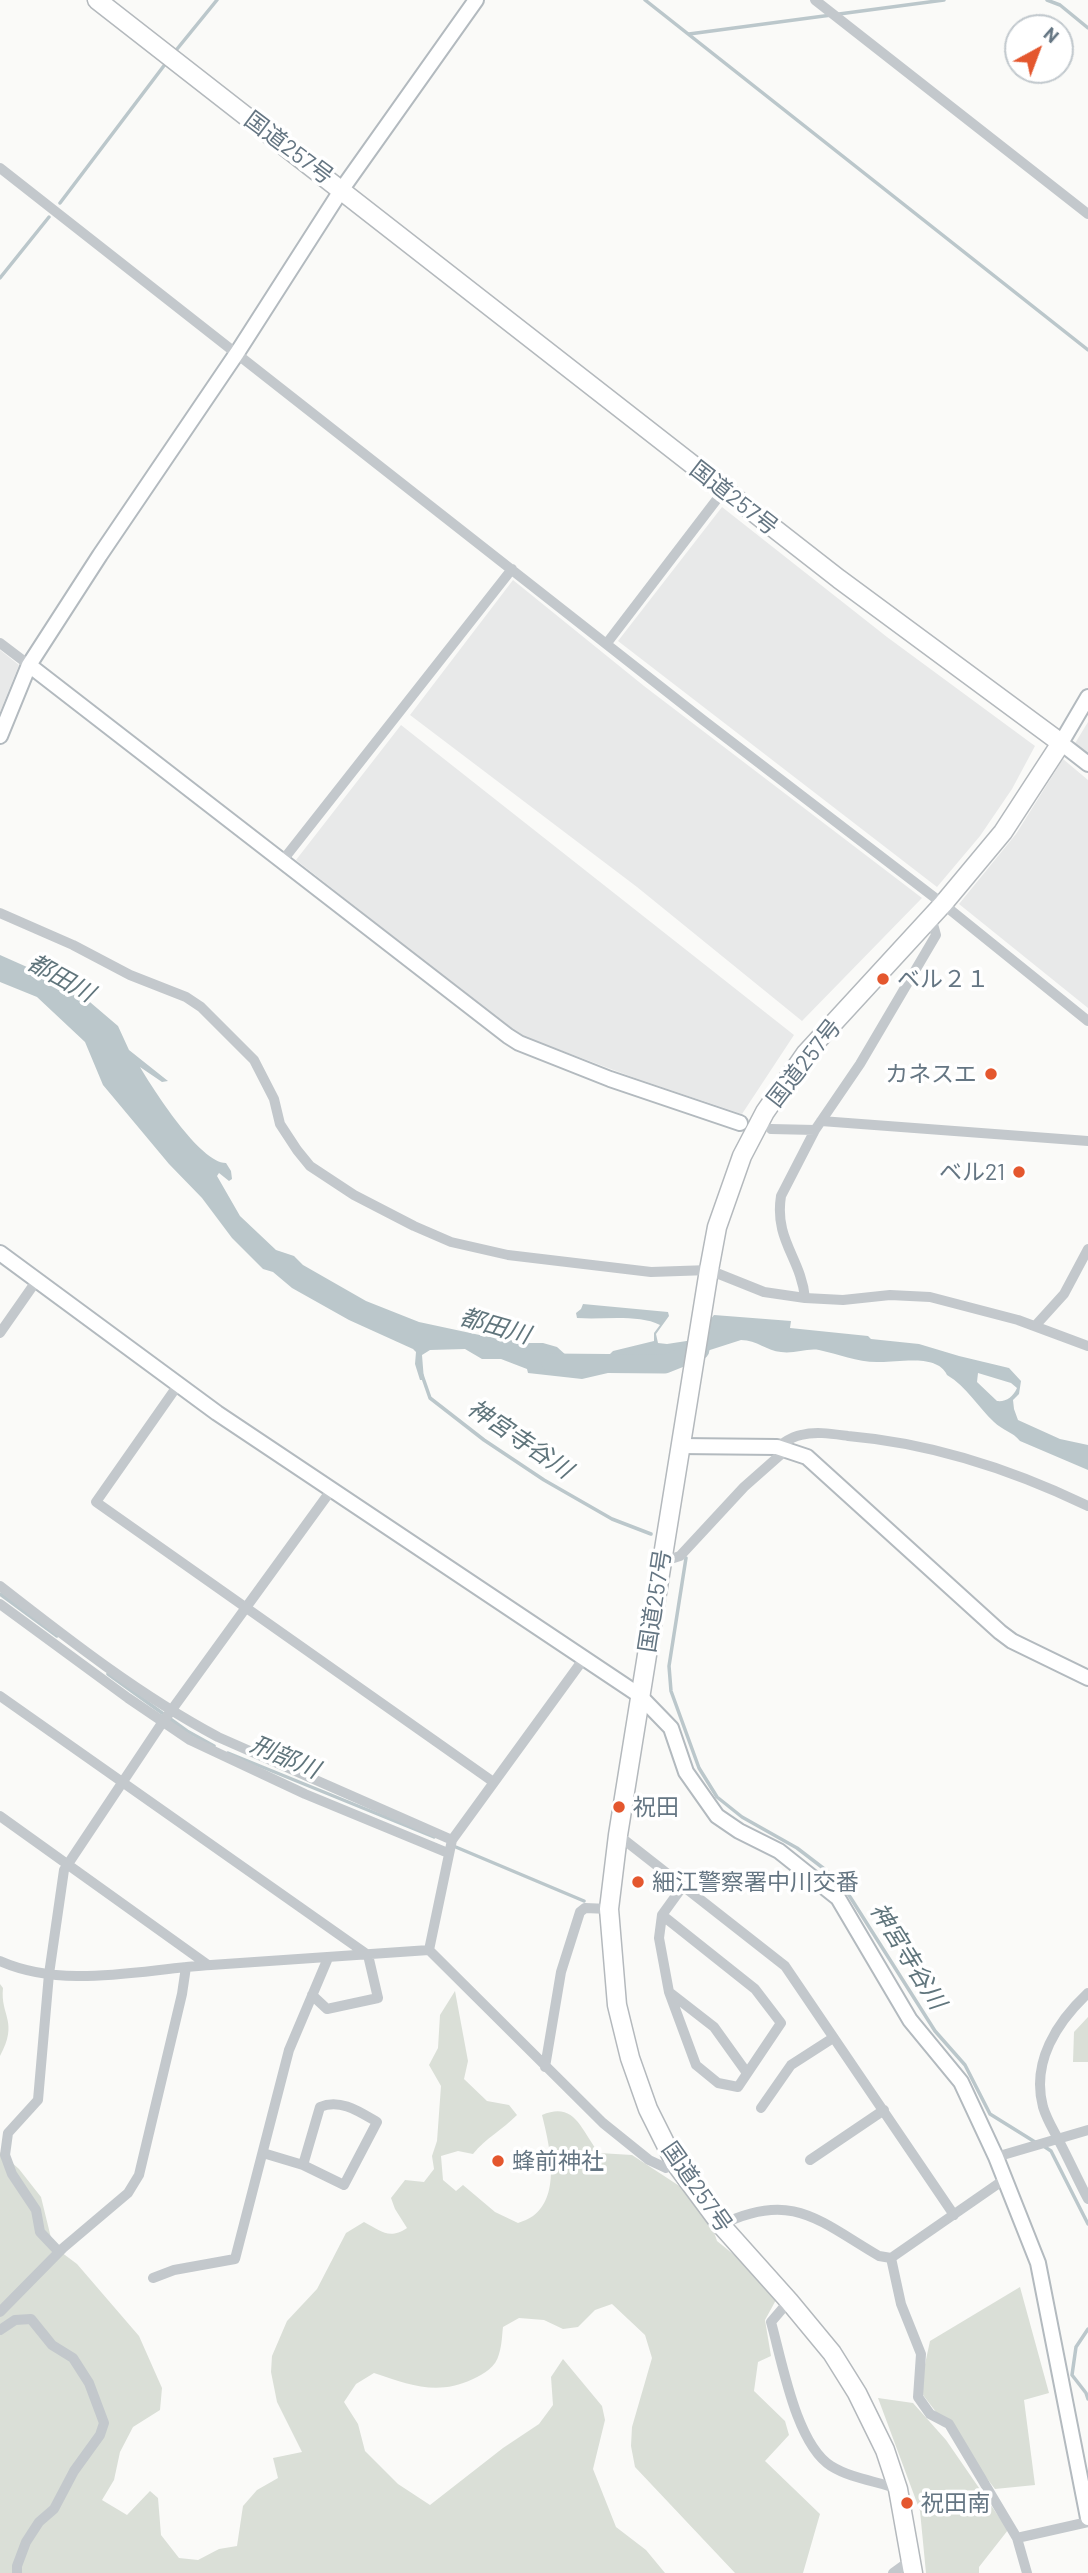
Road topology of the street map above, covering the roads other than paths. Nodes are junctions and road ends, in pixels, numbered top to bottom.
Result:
1 (97, 0) edge
2 (476, 0) edge
3 (815, 0) edge
4 (0, 168) edge
5 (342, 189) junction
6 (1088, 214) edge
7 (237, 353) junction
8 (724, 490) junction
9 (512, 569) junction
10 (0, 643) edge
11 (607, 643) junction
12 (29, 665) junction
13 (1088, 697) edge
14 (0, 736) edge
15 (1061, 743) junction
16 (1088, 764) edge
17 (283, 860) junction
18 (937, 911) junction
19 (0, 913) edge
20 (1088, 1021) edge
21 (740, 1123) dead end
22 (818, 1126) junction
23 (771, 1129) dead end
24 (1088, 1141) edge
25 (1088, 1249) edge
26 (0, 1253) edge
27 (708, 1273) junction
28 (37, 1280) junction
29 (805, 1298) junction
30 (1035, 1326) junction
31 (0, 1333) edge
32 (1088, 1346) edge
33 (178, 1385) junction
34 (680, 1446) junction
35 (782, 1448) junction
36 (332, 1489) junction
37 (1088, 1506) edge
38 (661, 1562) junction
39 (0, 1586) edge
40 (0, 1604) edge
41 (247, 1608) junction
42 (584, 1657) junction
43 (1088, 1678) edge
44 (639, 1695) junction
45 (0, 1696) edge
46 (168, 1716) junction
47 (492, 1781) junction
48 (124, 1782) junction
49 (0, 1815) edge
50 (618, 1836) junction
51 (451, 1845) junction
52 (68, 1862) junction
53 (683, 1886) junction
54 (609, 1909) junction
55 (662, 1915) junction
56 (429, 1950) junction
57 (368, 1955) junction
58 (328, 1958) junction
59 (0, 1961) edge
60 (208, 1965) junction
61 (186, 1967) junction
62 (49, 1974) junction
63 (669, 1992) junction
64 (1088, 1993) edge
65 (312, 1995) junction
66 (833, 2038) junction
67 (545, 2067) junction
68 (747, 2073) junction
69 (761, 2108) dead end
70 (884, 2110) junction
71 (1088, 2130) edge
72 (1054, 2141) junction
73 (263, 2153) junction
74 (996, 2157) junction
75 (810, 2160) dead end
76 (675, 2163) junction
77 (303, 2165) junction
78 (1005, 2179) junction
79 (1088, 2199) edge
80 (954, 2215) junction
81 (722, 2225) junction
82 (59, 2252) junction
83 (891, 2258) junction
84 (153, 2278) dead end
85 (789, 2301) junction
86 (0, 2312) edge
87 (0, 2330) edge
88 (1083, 2471) edge
89 (898, 2490) junction
90 (1088, 2520) edge
91 (1017, 2538) junction
92 (912, 2567) edge
93 (17, 2573) edge
94 (893, 2573) edge
95 (1027, 2573) edge

1 - 5 highway, 国道257号
2 - 5 street
3 - 6 street
4 - 7 street
5 - 7 street
5 - 8 highway, 国道257号
7 - 9 street
7 - 12 street
8 - 11 street
8 - 15 highway, 国道257号
9 - 11 street
9 - 17 street
10 - 12 street
11 - 18 street
12 - 14 street
12 - 17 street
13 - 15 street
15 - 16 street
15 - 18 highway, 国道257号
17 - 21 street
18 - 20 street
18 - 22 street
18 - 27 highway, 国道257号
19 - 27 street
22 - 23 street
22 - 24 street
22 - 29 street
25 - 30 street
26 - 28 street
27 - 29 street
27 - 34 highway, 国道257号
28 - 31 street
28 - 33 street
29 - 30 street
30 - 32 street
33 - 36 street
33 - 41 street
34 - 35 street
34 - 38 highway, 国道257号
35 - 37 street
35 - 38 street
35 - 43 street
36 - 41 street
36 - 42 street
38 - 44 highway, 国道257号
39 - 46 street
40 - 46 street
41 - 46 street
41 - 47 street
42 - 44 street
42 - 47 street
44 - 50 highway, 国道257号
44 - 74 street
45 - 48 street
46 - 48 street
46 - 51 street
46 - 51 street
47 - 51 street
48 - 52 street
48 - 57 street
49 - 52 street
50 - 53 street
50 - 54 highway, 国道257号
51 - 56 street
52 - 60 street
52 - 62 street
53 - 55 street
53 - 66 street
54 - 67 street
54 - 76 highway, 国道257号
55 - 63 street
55 - 68 street
56 - 57 street
56 - 67 street
57 - 58 street
57 - 65 street
58 - 60 street
58 - 65 street
59 - 62 street
60 - 61 street
61 - 62 street
61 - 82 street
62 - 82 street
63 - 68 street
63 - 68 street
64 - 72 street
65 - 73 street
66 - 69 street
66 - 70 street
67 - 76 street
70 - 75 street
70 - 80 street
71 - 72 street
72 - 74 street
72 - 79 street
73 - 77 street
73 - 84 street
74 - 78 street
76 - 81 highway, 国道257号
77 - 77 street
78 - 80 street
78 - 88 street
80 - 83 street
81 - 83 street
81 - 85 highway, 国道257号
82 - 86 street
83 - 91 street
85 - 89 highway, 国道257号
85 - 89 street
87 - 93 street
88 - 90 street
89 - 92 highway, 国道257号
90 - 91 street
91 - 95 street
92 - 94 street

